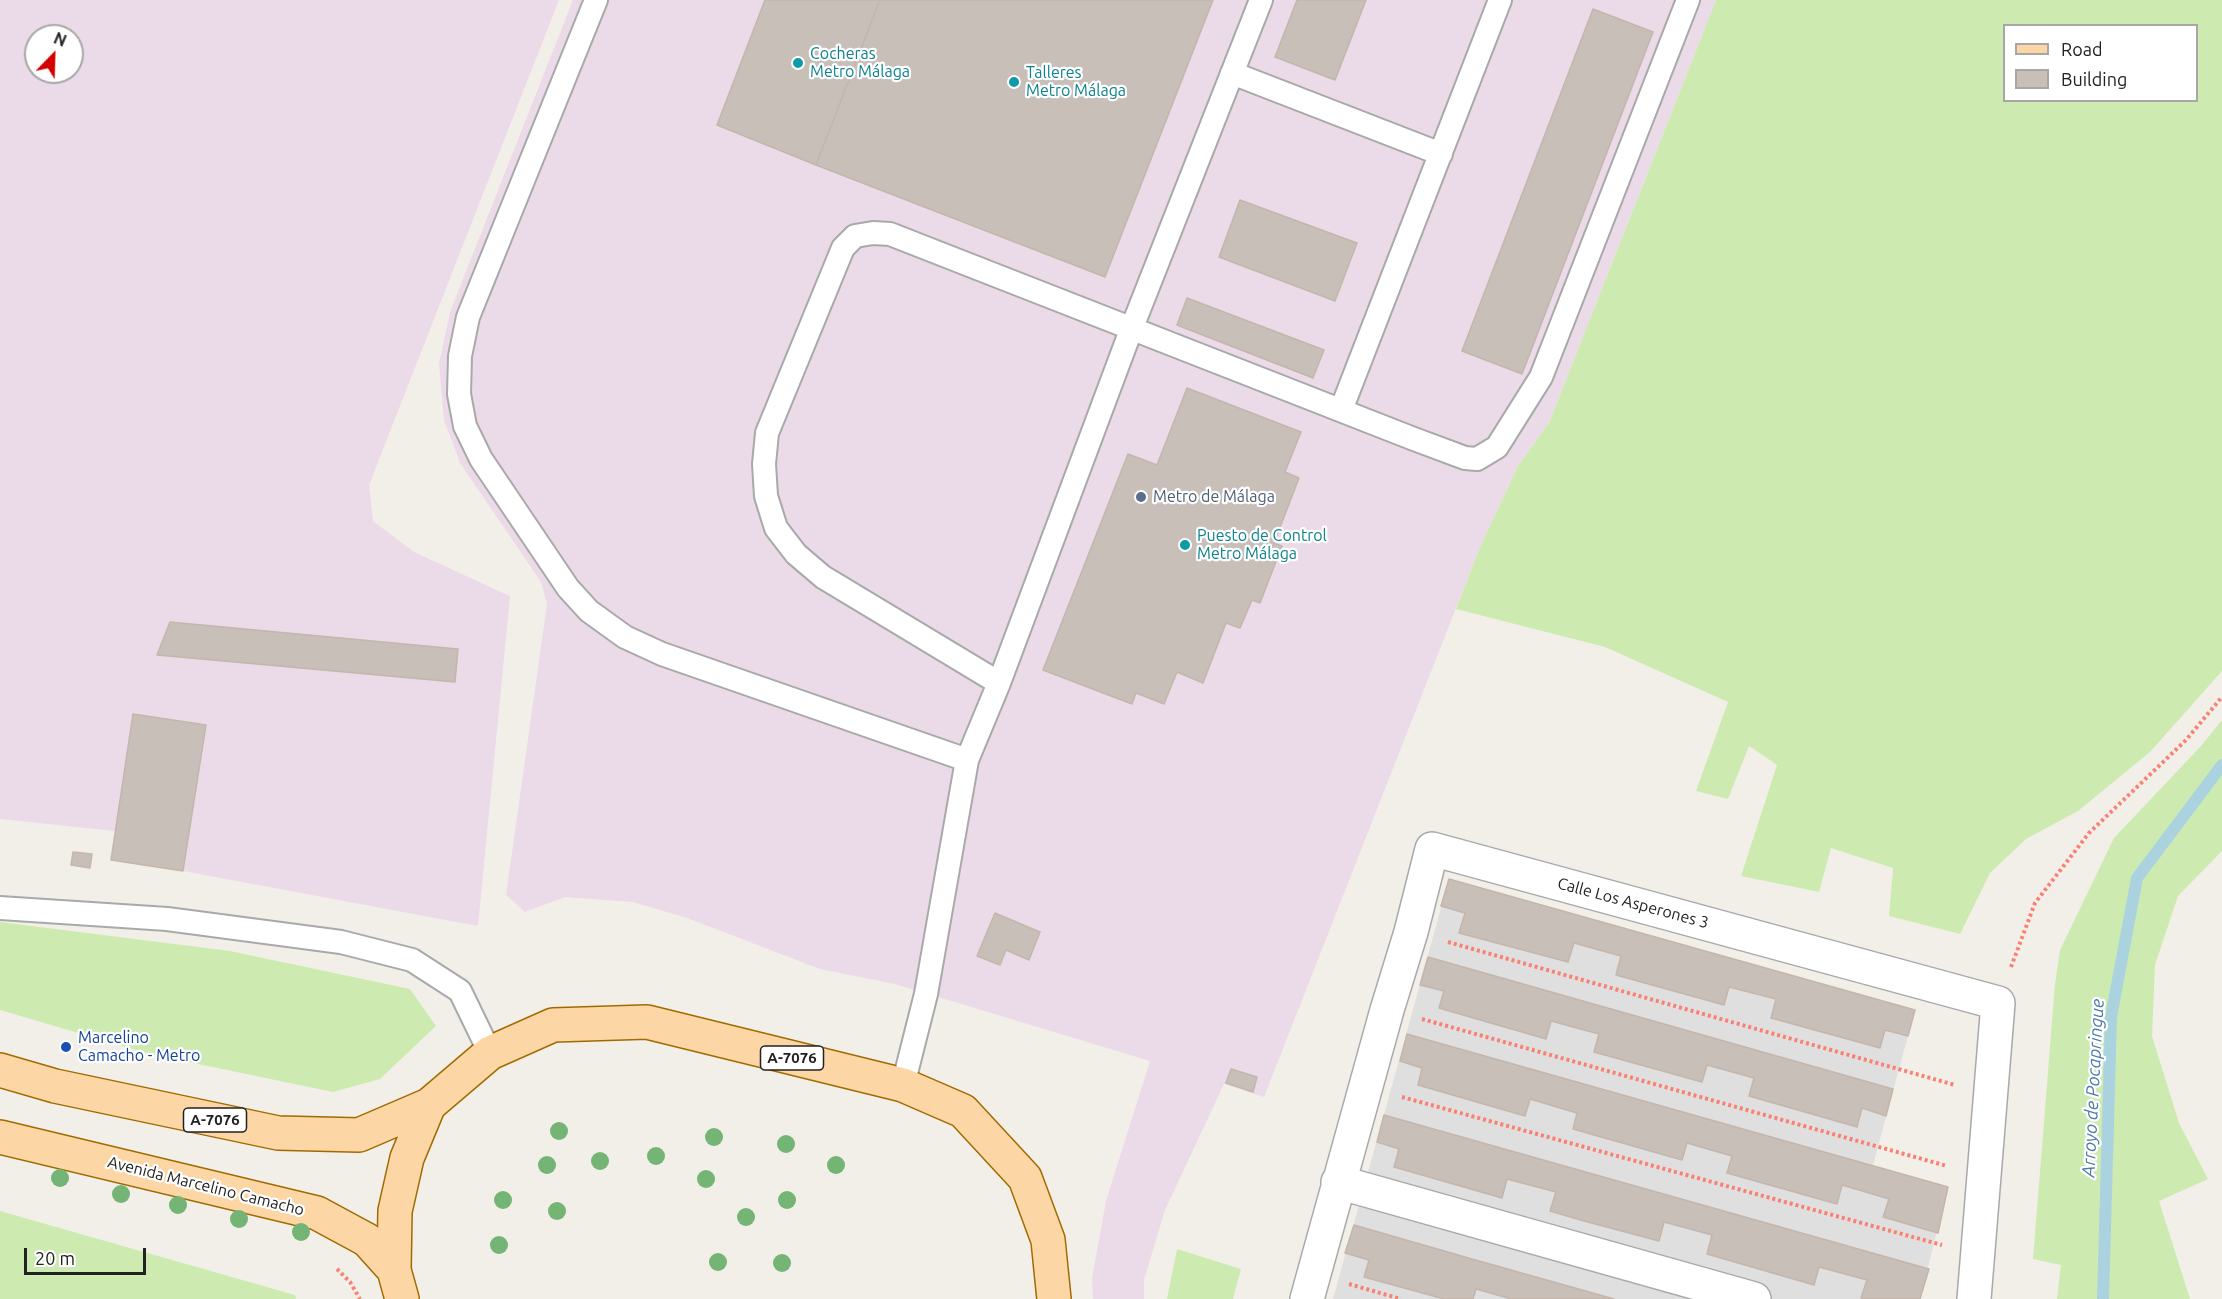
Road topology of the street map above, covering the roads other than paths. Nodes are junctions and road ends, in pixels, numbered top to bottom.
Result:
1 (596, 0) edge
2 (1261, 0) edge
3 (1500, 0) edge
4 (1688, 0) edge
5 (1232, 73) junction
6 (1441, 154) junction
7 (1131, 330) junction
8 (1341, 410) junction
9 (999, 683) junction
10 (967, 760) junction
11 (0, 908) edge
12 (490, 1053) junction
13 (0, 1070) edge
14 (903, 1085) junction
15 (429, 1105) junction
16 (0, 1137) edge
17 (1338, 1182) junction
18 (398, 1284) edge
19 (1310, 1287) edge
20 (1053, 1298) edge
21 (1754, 1299) edge
22 (1974, 1299) edge

1 - 10 lane
2 - 5 lane
3 - 6 lane
4 - 8 lane
5 - 6 lane
5 - 7 lane
6 - 8 lane
7 - 8 lane
7 - 9 lane
7 - 9 lane
9 - 10 lane
10 - 14 lane
11 - 12 lane
12 - 14 main road, Avenida Marcelino Camacho / A-7076
12 - 15 main road, Avenida Marcelino Camacho / A-7076
13 - 15 main road, Avenida Marcelino Camacho / A-7076
14 - 20 main road, Avenida Marcelino Camacho / A-7076
15 - 18 main road, Avenida Marcelino Camacho / A-7076
16 - 18 main road, Avenida Marcelino Camacho / A-7076
17 - 19 street, Calle Los Asperones 3
17 - 21 street
17 - 22 street, Calle Los Asperones 3

